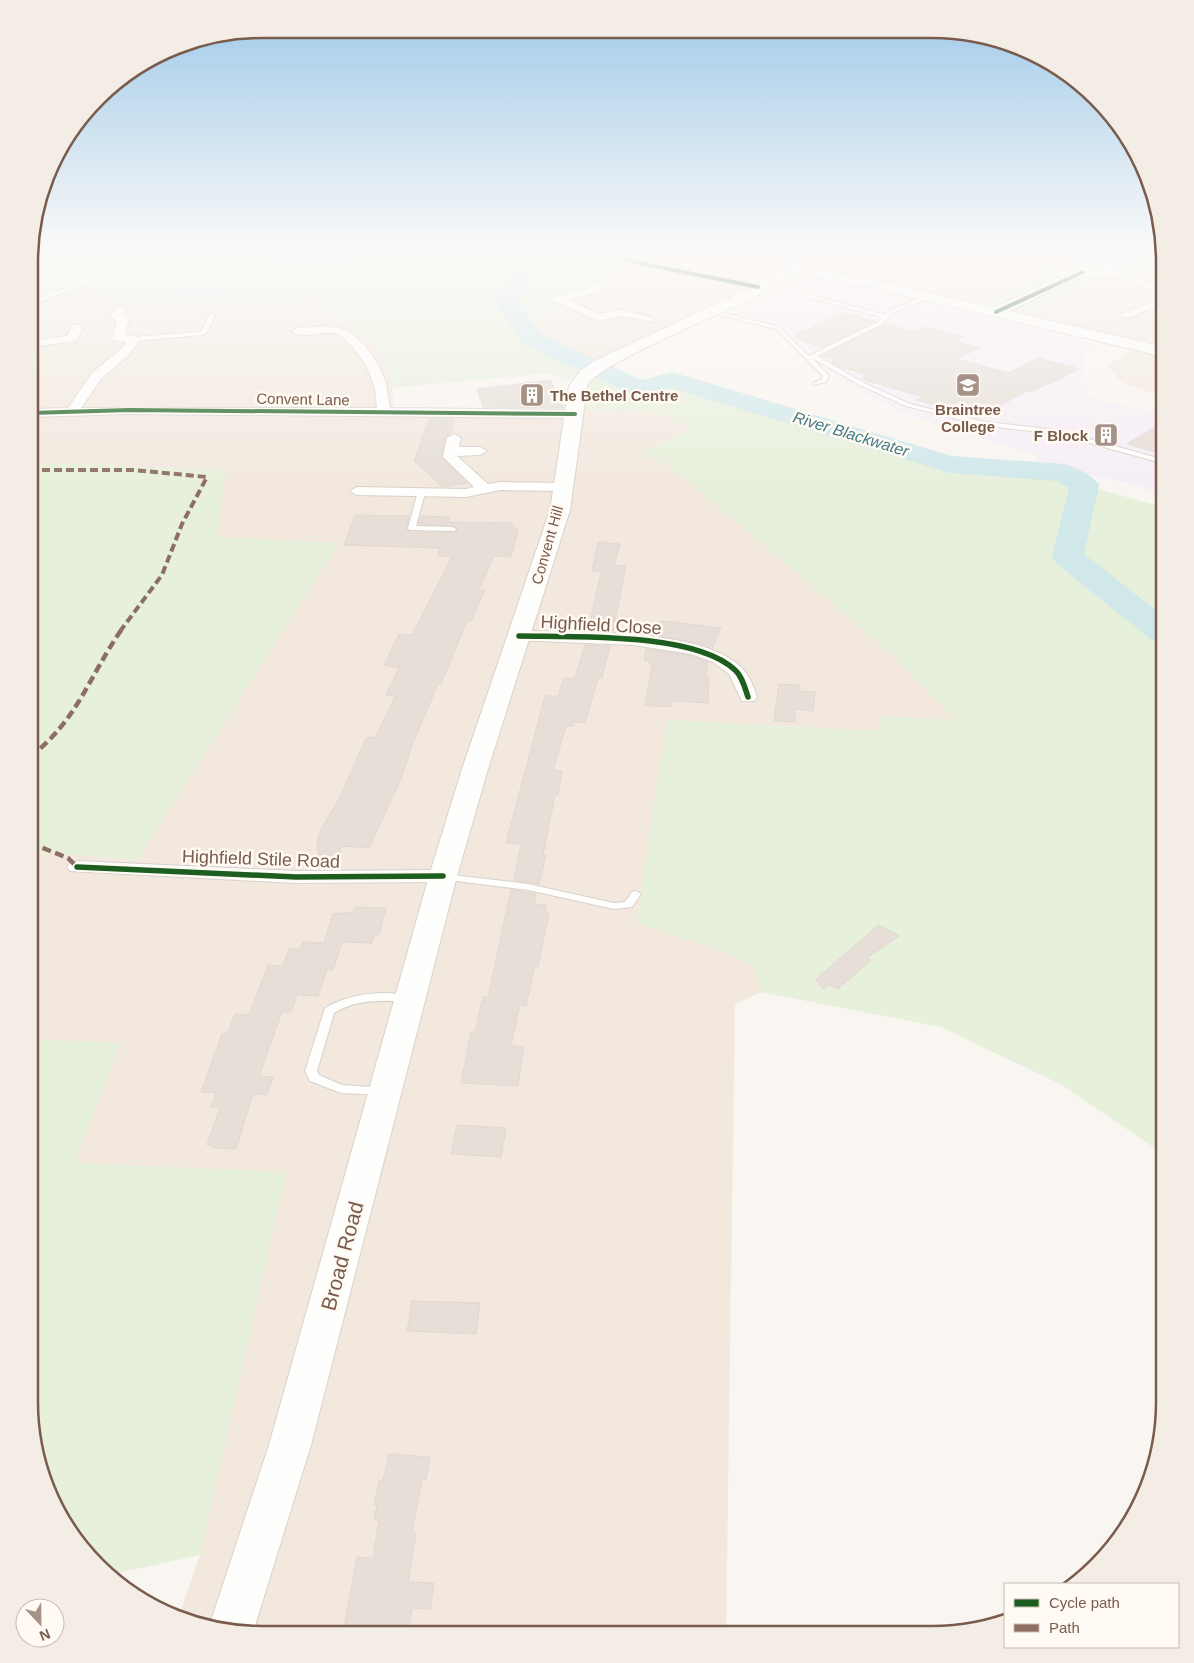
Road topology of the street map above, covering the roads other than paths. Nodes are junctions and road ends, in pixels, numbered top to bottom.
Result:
1 (75, 332) edge
2 (119, 332) edge
3 (204, 332) edge
4 (342, 332) edge
5 (670, 332) edge
6 (782, 332) edge
7 (861, 332) edge
8 (1079, 332) edge
9 (134, 339) junction
10 (38, 343) edge
11 (1156, 350) edge
12 (815, 384) dead end
13 (72, 411) junction
14 (38, 413) edge
15 (384, 413) junction
16 (575, 414) junction
17 (480, 451) dead end
18 (1156, 460) edge
19 (562, 487) junction
20 (485, 489) junction
21 (357, 491) dead end
22 (421, 492) junction
23 (452, 529) dead end
24 (519, 636) junction
25 (748, 697) dead end
26 (77, 867) dead end
27 (443, 876) junction
28 (636, 894) dead end
29 (410, 998) junction
30 (386, 1091) junction
31 (233, 1624) edge

1 - 10 street
2 - 9 street
3 - 9 lane
4 - 15 street
5 - 16 main road, Convent Hill
6 - 12 lane
7 - 18 lane
8 - 11 main road
9 - 13 street
13 - 14 street, Convent Lane
13 - 15 street, Convent Lane
15 - 16 street, Convent Lane
16 - 19 main road, Convent Hill
17 - 20 street
19 - 20 street
19 - 24 main road, Convent Hill
20 - 22 street
21 - 22 street
22 - 23 lane
24 - 25 street, Highfield Close
24 - 27 main road, Convent Hill
26 - 27 street, Highfield Stile Road
27 - 28 lane
27 - 29 main road, Broad Road
29 - 30 main road, Broad Road
29 - 30 lane
30 - 31 main road, Broad Road

